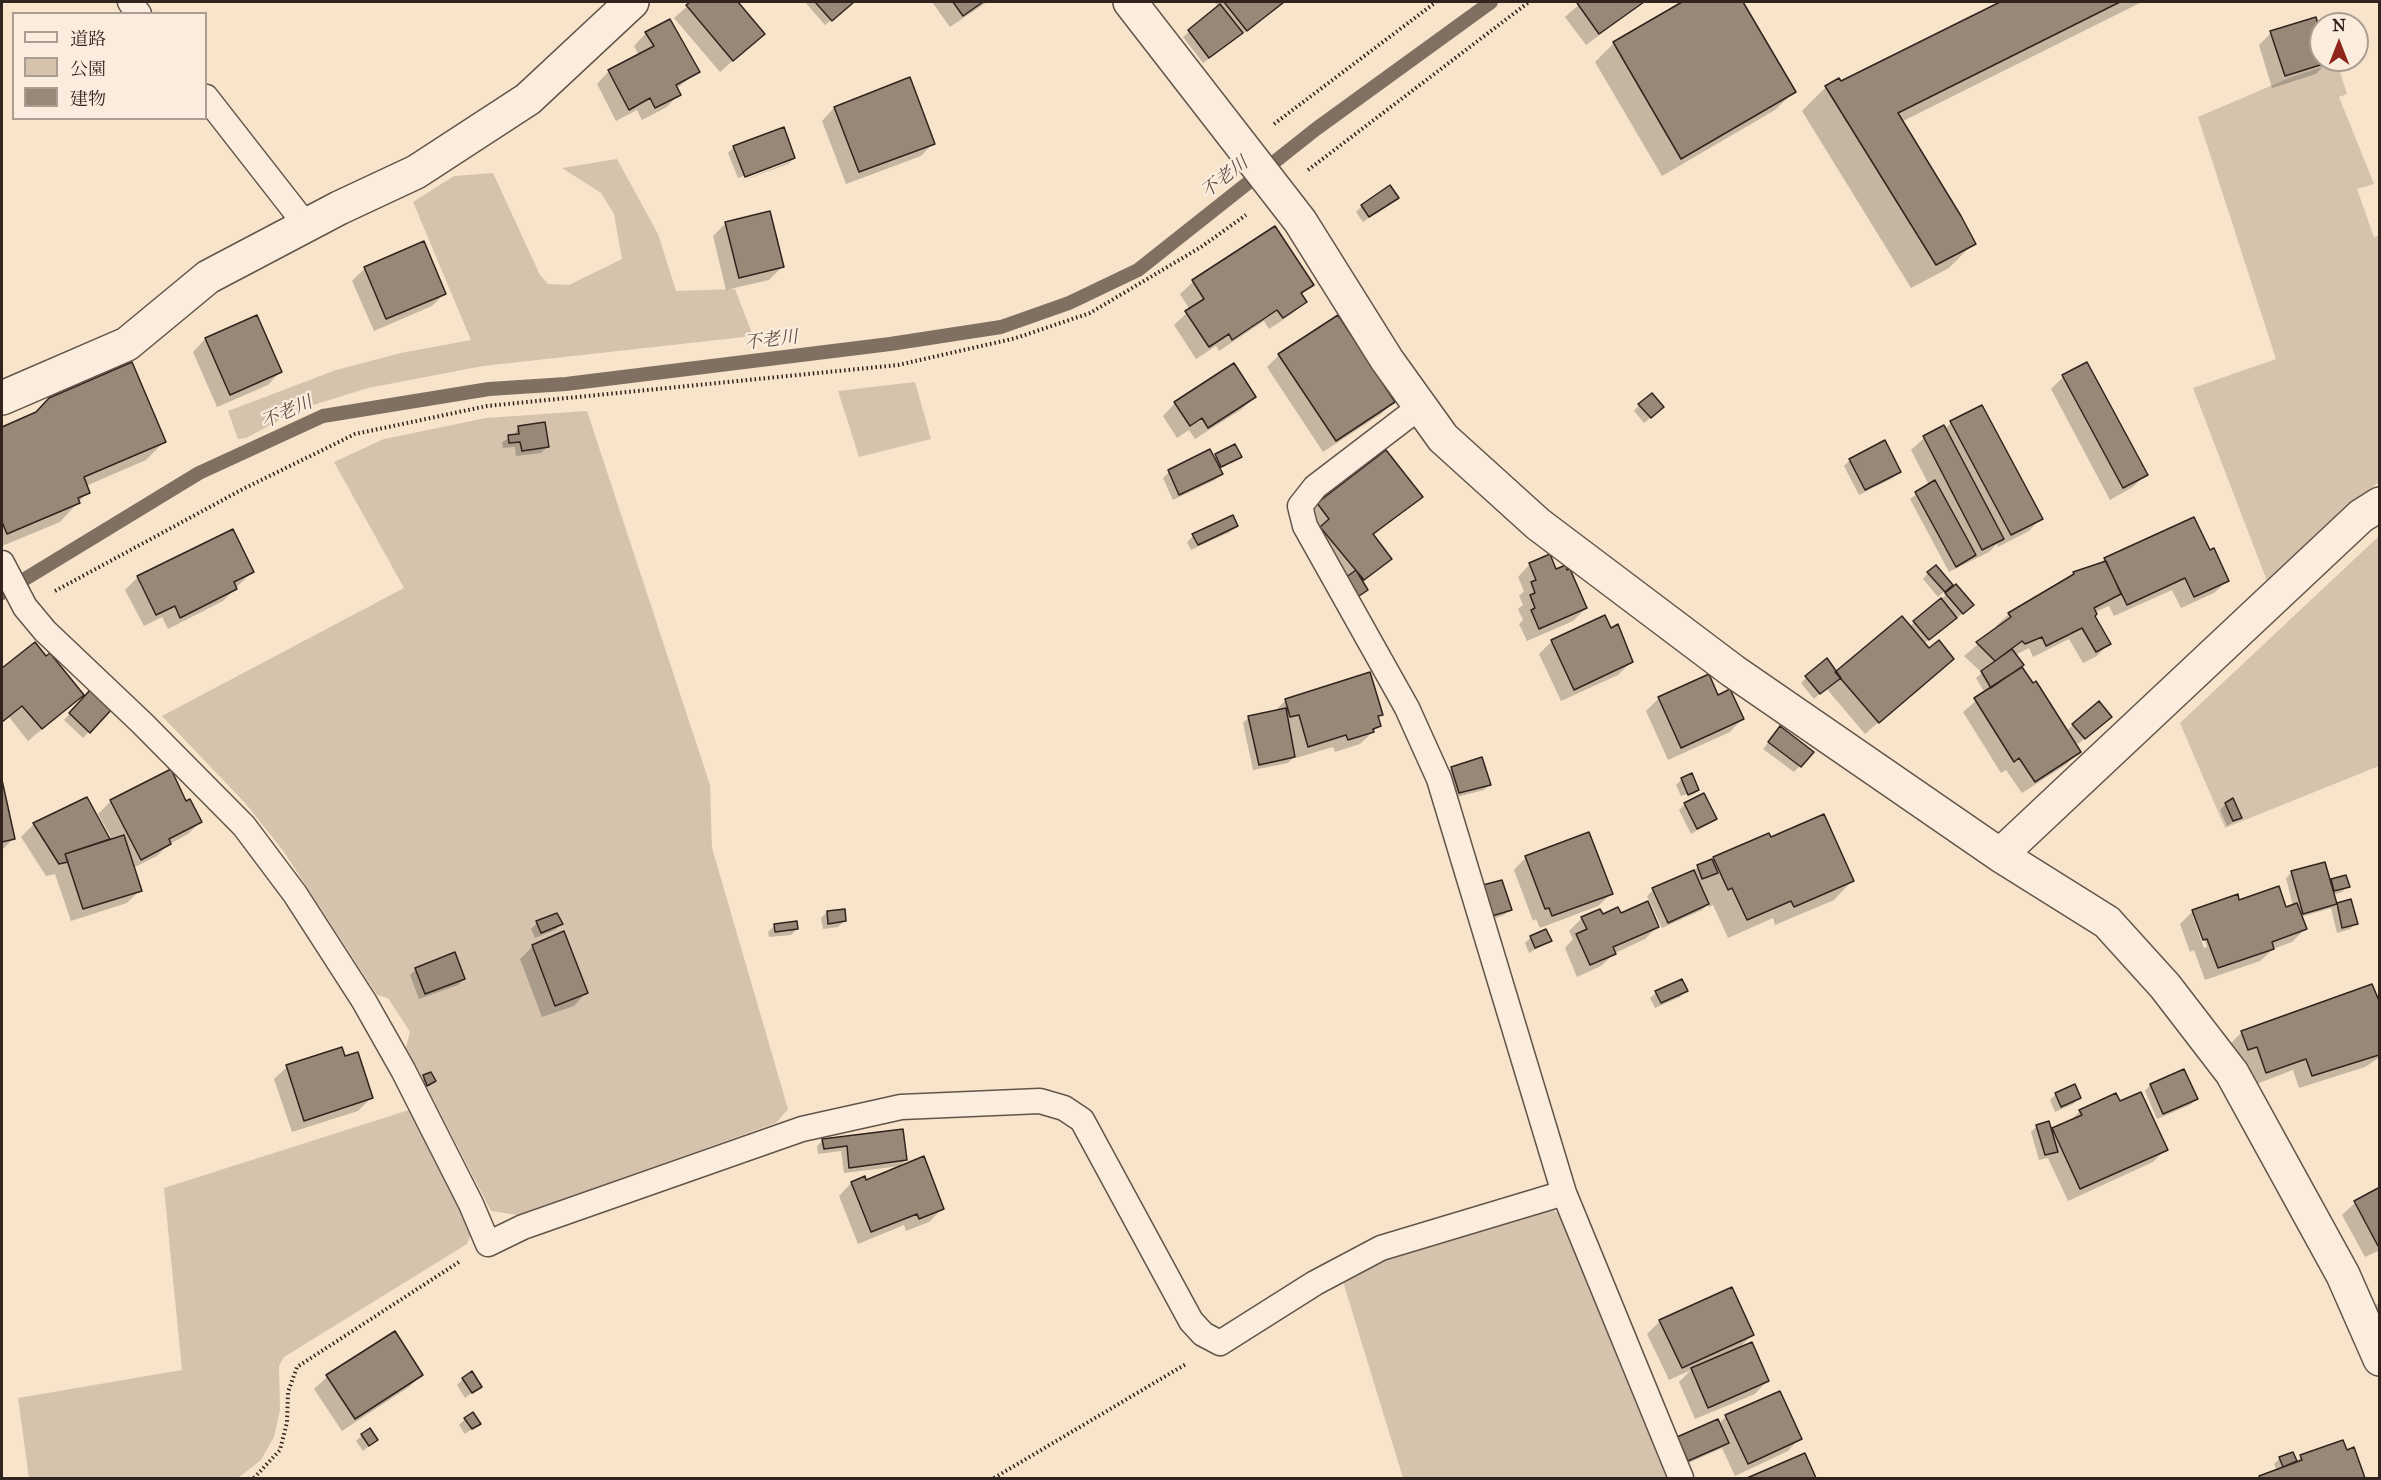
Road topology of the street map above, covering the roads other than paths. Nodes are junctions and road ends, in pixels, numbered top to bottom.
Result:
1 (632, 2) edge
2 (1130, 2) edge
3 (207, 99) edge
4 (306, 225) junction
5 (2, 398) edge
6 (1421, 406) junction
7 (2379, 504) edge
8 (2, 563) edge
9 (2000, 855) junction
10 (1564, 1193) junction
11 (2379, 1359) edge
12 (1681, 1479) edge

1 - 4 street
2 - 6 street
3 - 4 lane
4 - 5 street
6 - 9 street
6 - 10 lane
7 - 9 street
8 - 10 lane
9 - 11 street
10 - 12 lane

